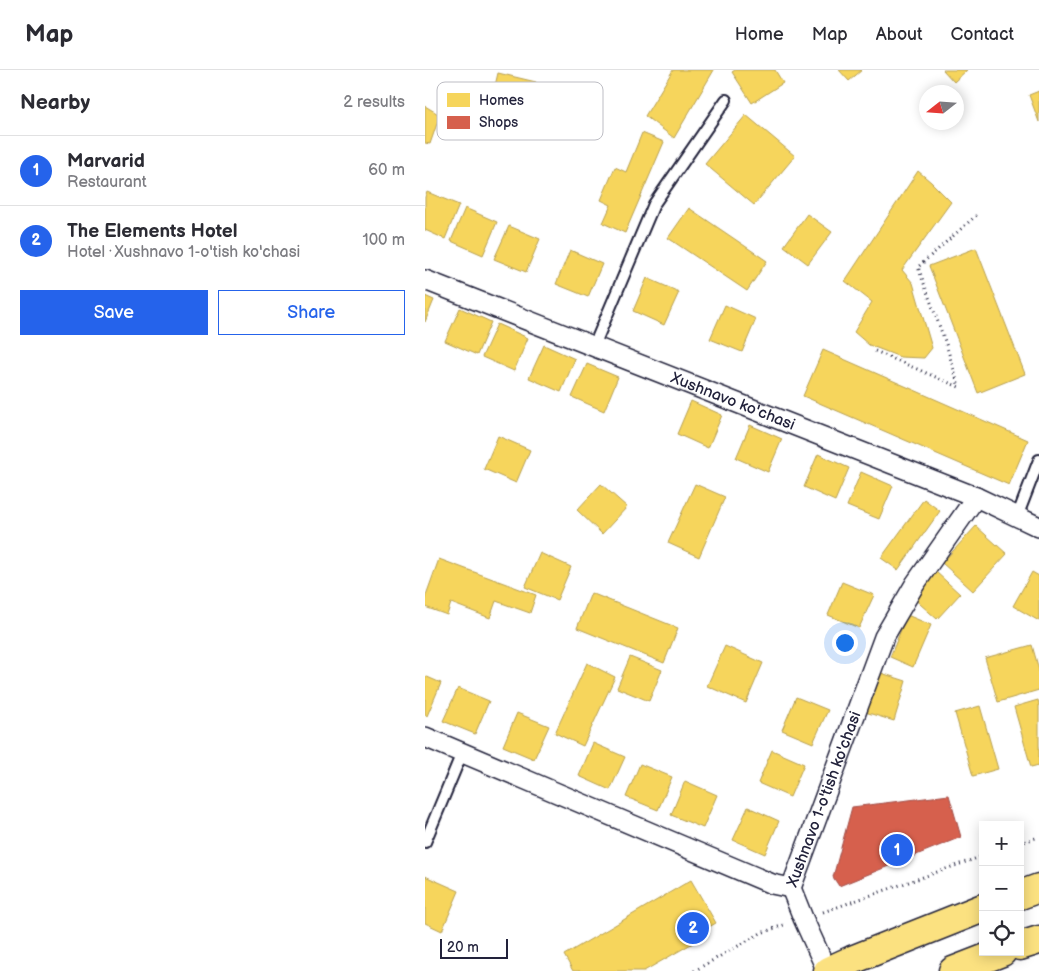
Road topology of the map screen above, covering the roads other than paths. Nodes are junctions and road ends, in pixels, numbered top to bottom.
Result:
1 (726, 100) dead end
2 (425, 280) edge
3 (594, 346) junction
4 (1039, 460) edge
5 (976, 498) junction
6 (1017, 516) junction
7 (1039, 527) edge
8 (425, 737) edge
9 (462, 753) junction
10 (425, 842) edge
11 (791, 888) junction
12 (1039, 888) edge
13 (1024, 894) edge
14 (979, 910) edge
15 (1039, 940) edge
16 (1024, 945) edge
17 (992, 956) edge
18 (828, 971) edge
19 (953, 971) edge

1 - 3 lane
2 - 3 street, Xushnavo ko'chasi
3 - 5 street, Xushnavo ko'chasi
4 - 6 lane
5 - 6 street, Xushnavo ko'chasi
5 - 11 street, Xushnavo 1-o'tish ko'chasi
6 - 7 street, Xushnavo ko'chasi
8 - 9 street, Xushnavo 1-o'tish ko'chasi
9 - 10 lane
9 - 11 street, Xushnavo 1-o'tish ko'chasi
11 - 18 street
12 - 13 main road
14 - 18 main road
15 - 16 main road
17 - 19 main road

